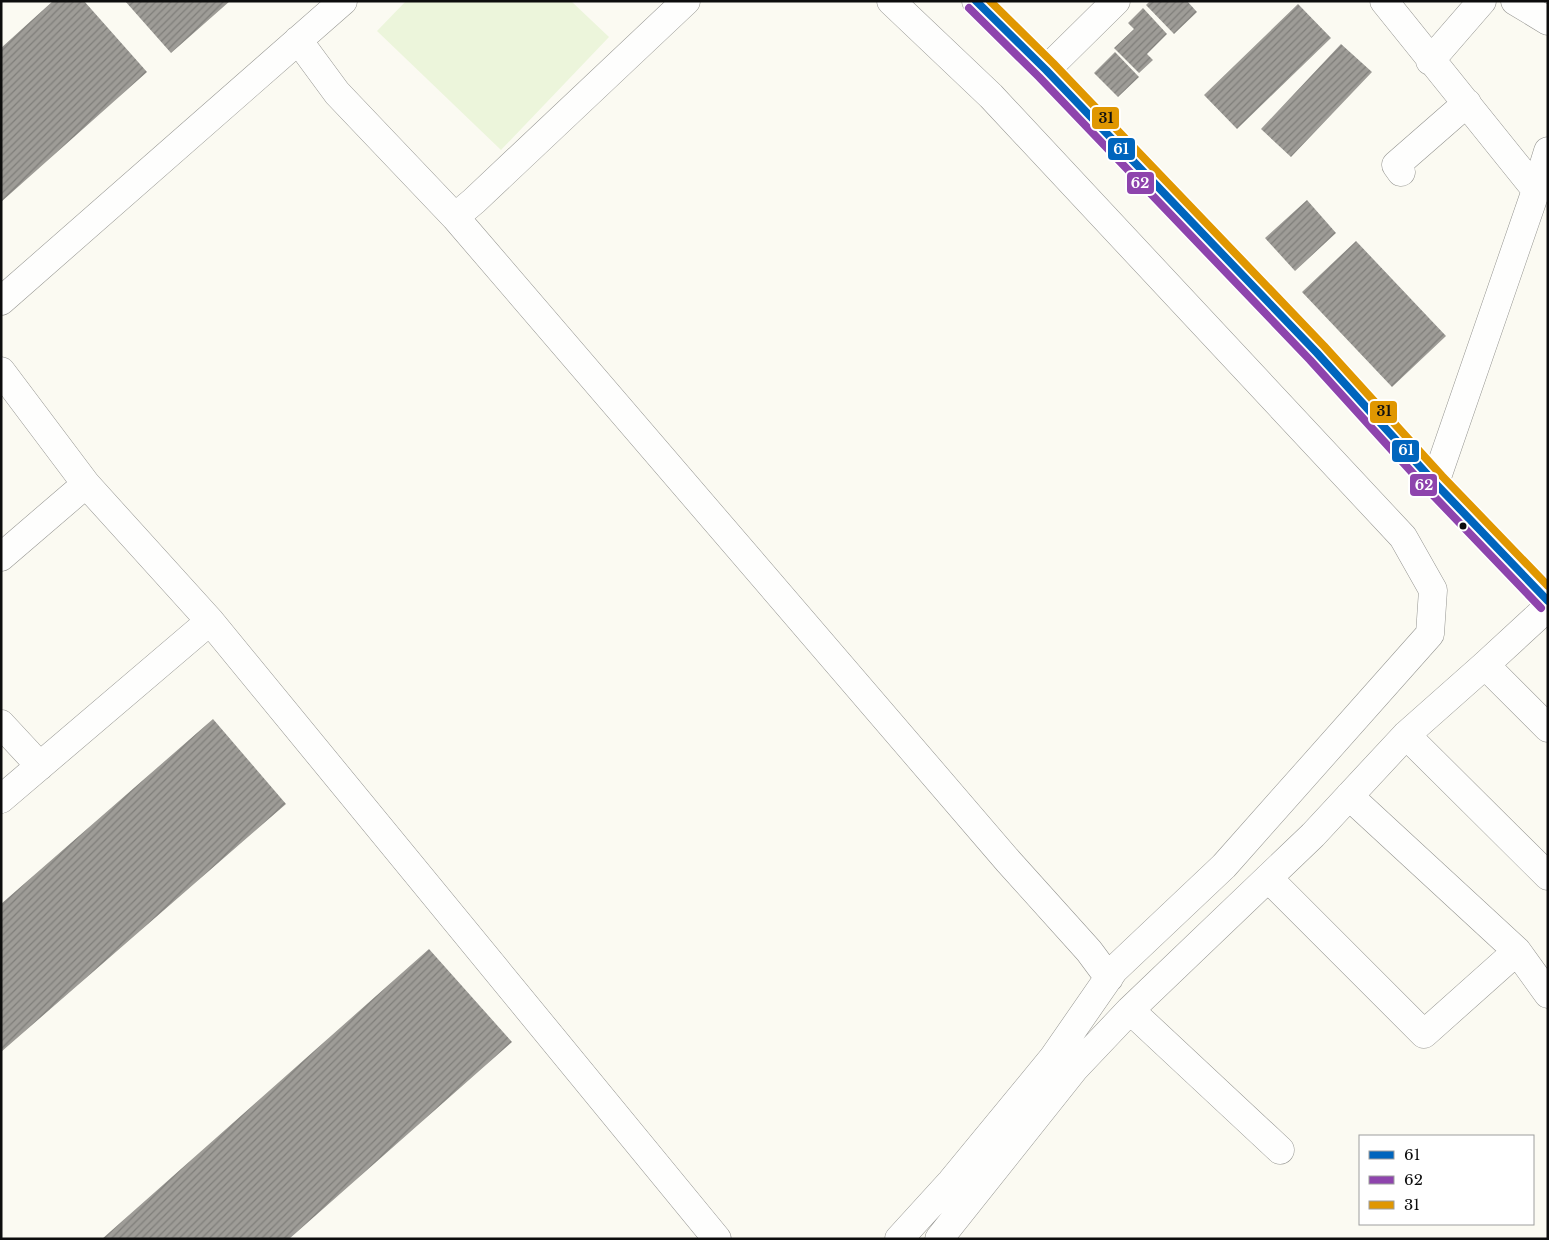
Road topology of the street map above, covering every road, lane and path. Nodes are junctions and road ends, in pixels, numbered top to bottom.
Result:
1 (343, 1) edge
2 (686, 1) edge
3 (891, 1) edge
4 (976, 1) edge
5 (1116, 1) edge
6 (1384, 1) edge
7 (1482, 1) edge
8 (1515, 1) edge
9 (1548, 21) edge
10 (298, 40) junction
11 (1430, 61) junction
12 (1046, 70) junction
13 (1466, 103) junction
14 (1548, 151) edge
15 (1396, 166) dead end
16 (1536, 190) junction
17 (455, 217) junction
18 (1, 301) edge
19 (1, 371) edge
20 (1435, 483) junction
21 (86, 484) junction
22 (1, 557) edge
23 (1548, 601) edge
24 (1548, 607) edge
25 (210, 622) junction
26 (1486, 665) junction
27 (1, 724) edge
28 (1548, 728) edge
29 (1406, 735) junction
30 (40, 766) junction
31 (1349, 796) junction
32 (1, 799) edge
33 (1548, 876) edge
34 (1268, 878) junction
35 (1517, 951) junction
36 (1109, 978) junction
37 (1548, 994) edge
38 (1130, 1010) junction
39 (1280, 1150) dead end
40 (717, 1239) edge
41 (900, 1239) edge
42 (939, 1239) edge

1 - 10 street
2 - 17 street
3 - 36 street
4 - 12 street
5 - 12 street
6 - 11 street
7 - 11 street
8 - 9 street
10 - 17 street
10 - 18 street
11 - 13 street
12 - 20 street
13 - 15 street
13 - 16 street
14 - 16 street
16 - 20 street
17 - 36 street
19 - 21 street
20 - 23 street
21 - 22 street
21 - 25 street
24 - 26 street
25 - 30 street
25 - 40 street
26 - 28 street
26 - 29 street
27 - 30 street
29 - 31 street
29 - 33 street
30 - 32 street
31 - 34 street
31 - 35 street
34 - 35 street
34 - 38 street
35 - 37 street
36 - 41 street
38 - 39 street
38 - 42 street

